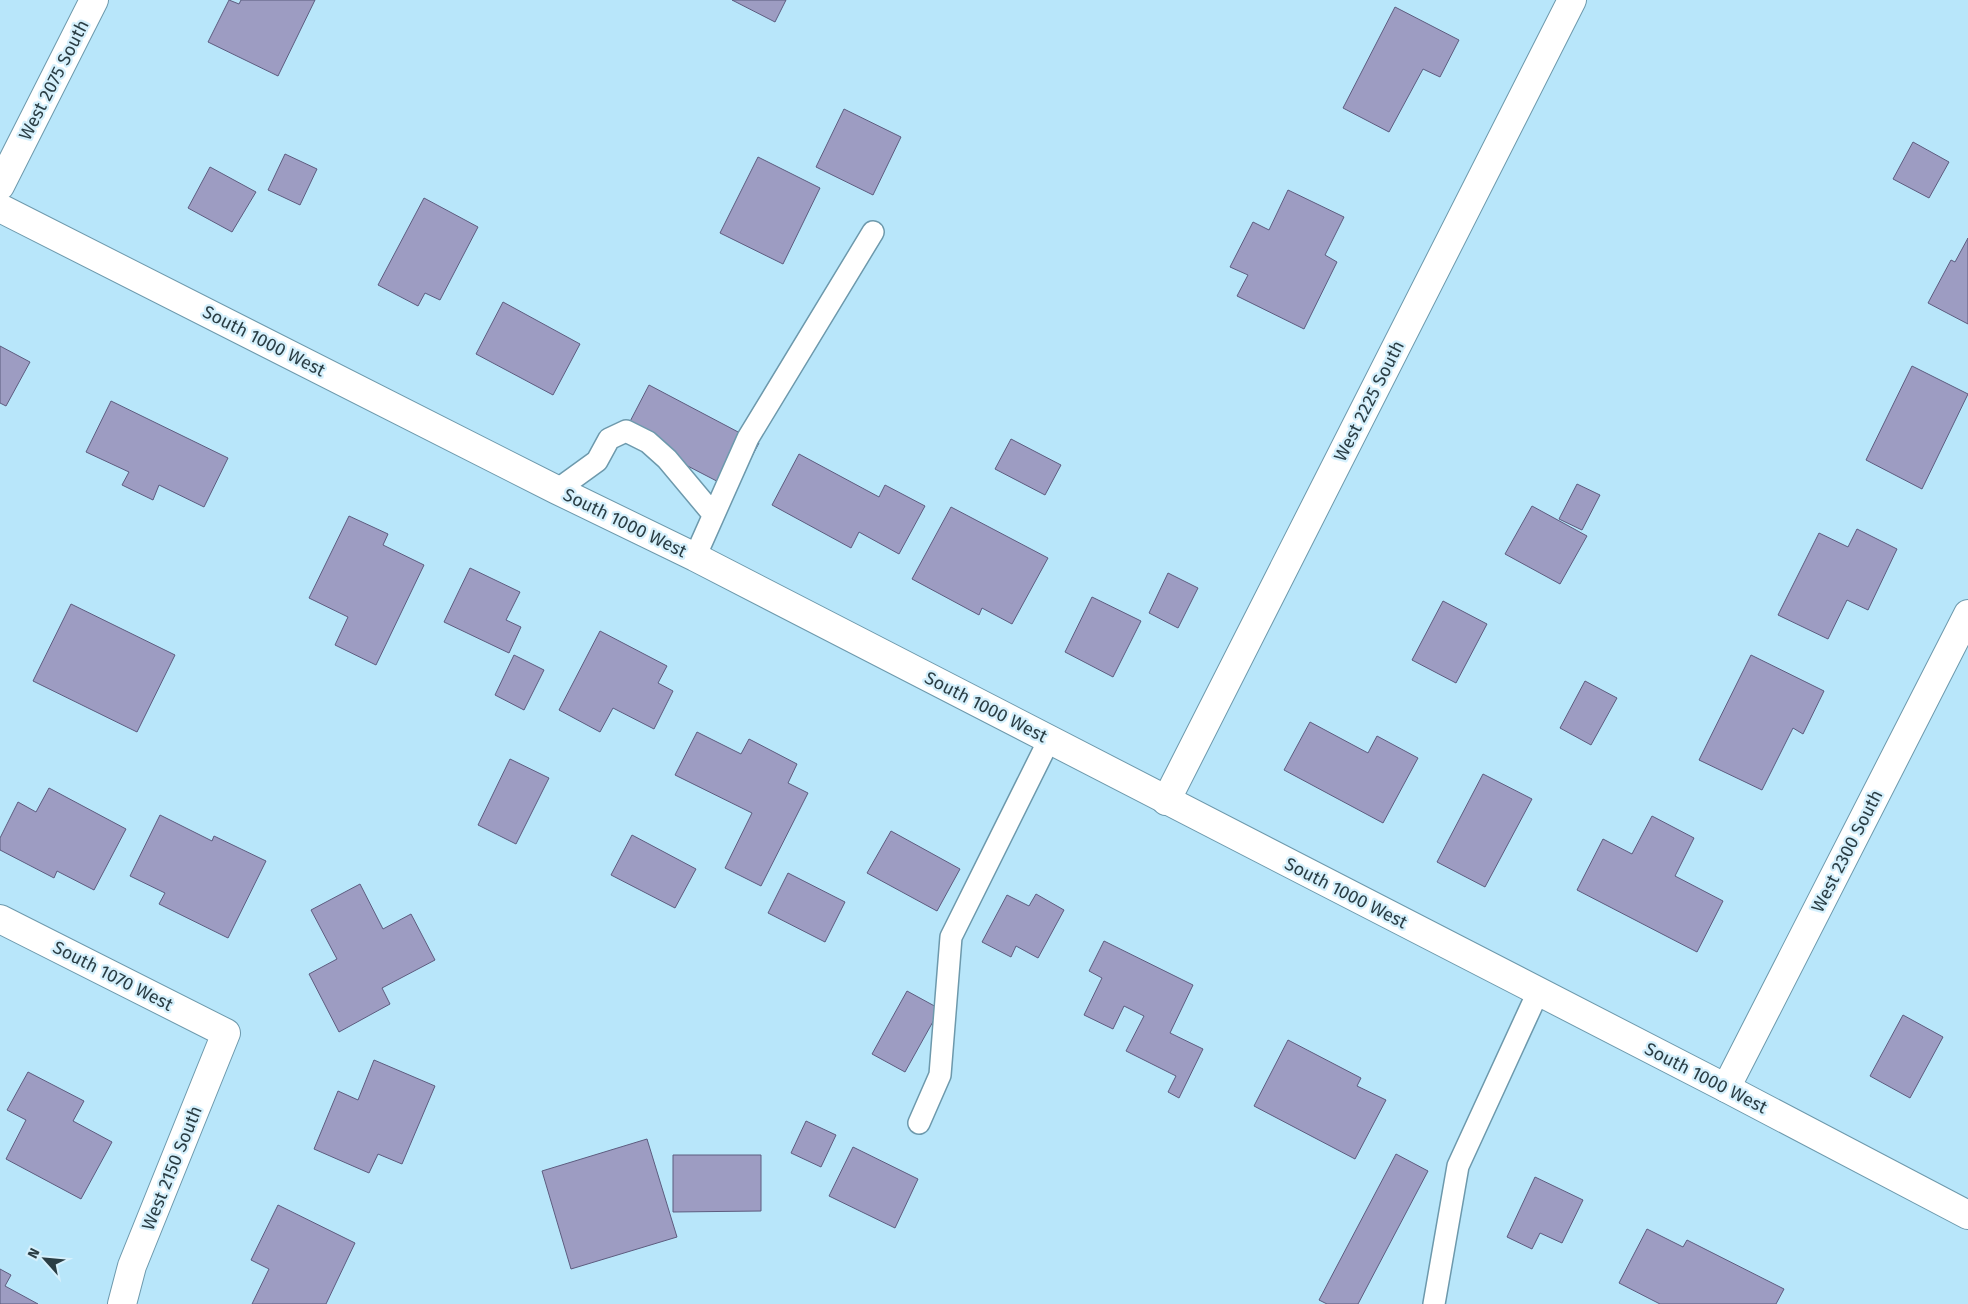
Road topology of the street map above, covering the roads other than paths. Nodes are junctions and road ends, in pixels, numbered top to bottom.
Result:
1 (94, 0) edge
2 (1572, 0) edge
3 (0, 186) edge
4 (0, 208) edge
5 (873, 232) dead end
6 (556, 490) junction
7 (713, 514) junction
8 (695, 557) junction
9 (1968, 614) edge
10 (1049, 740) junction
11 (1166, 801) junction
12 (0, 919) edge
13 (1538, 992) junction
14 (226, 1033) joint
15 (1726, 1088) junction
16 (919, 1123) dead end
17 (1968, 1215) edge
18 (122, 1304) edge
19 (1434, 1304) edge

1 - 3 main road, West 2075 South
2 - 11 main road, West 2225 South
4 - 6 main road, South 1000 West
5 - 7 lane
6 - 7 lane
6 - 8 main road, South 1000 West
7 - 8 lane
8 - 10 main road, South 1000 West
9 - 15 main road, West 2300 South
10 - 11 main road, South 1000 West
10 - 16 lane
11 - 13 main road, South 1000 West
12 - 14 main road, South 1070 West
13 - 15 main road, South 1000 West
13 - 19 lane
14 - 18 main road, West 2150 South
15 - 17 main road, South 1000 West

